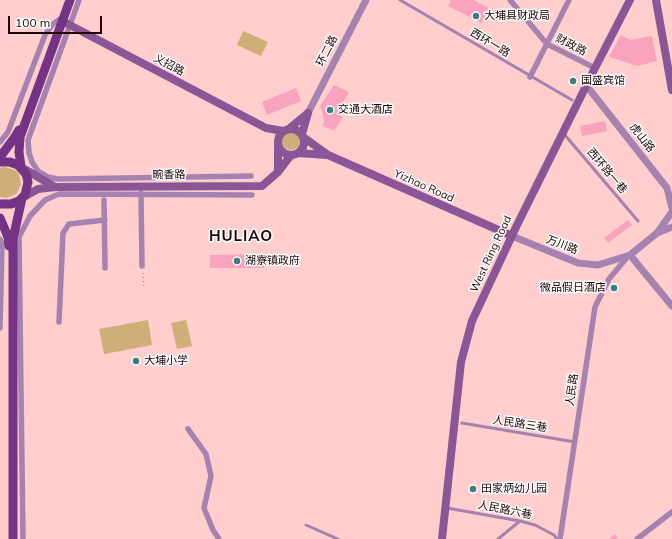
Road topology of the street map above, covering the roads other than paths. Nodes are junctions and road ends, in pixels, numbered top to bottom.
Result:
1 (66, 0) edge
2 (70, 0) edge
3 (79, 0) edge
4 (366, 0) edge
5 (400, 0) edge
6 (510, 0) edge
7 (569, 0) edge
8 (630, 0) edge
9 (656, 0) edge
10 (64, 22) junction
11 (547, 44) junction
12 (594, 68) junction
13 (530, 77) junction
14 (586, 85) junction
15 (672, 90) edge
16 (572, 100) dead end
17 (308, 113) junction
18 (266, 128) junction
19 (286, 130) junction
20 (563, 132) junction
21 (303, 136) junction
22 (17, 137) junction
23 (0, 142) edge
24 (278, 144) junction
25 (295, 154) junction
26 (328, 155) junction
27 (0, 157) edge
28 (0, 162) edge
29 (21, 167) junction
30 (278, 172) junction
31 (251, 176) dead end
32 (55, 187) junction
33 (141, 190) junction
34 (670, 191) edge
35 (252, 195) dead end
36 (22, 198) junction
37 (104, 200) dead end
38 (0, 204) edge
39 (672, 208) edge
40 (672, 212) edge
41 (0, 218) edge
42 (105, 220) junction
43 (638, 220) dead end
44 (672, 227) edge
45 (657, 233) junction
46 (512, 236) junction
47 (7, 238) edge
48 (630, 255) junction
49 (142, 266) road end
50 (106, 268) dead end
51 (672, 306) edge
52 (59, 322) dead end
53 (0, 328) edge
54 (462, 423) dead end
55 (188, 429) dead end
56 (575, 442) junction
57 (445, 508) junction
58 (672, 512) edge
59 (520, 521) junction
60 (306, 525) dead end
61 (12, 539) edge
62 (23, 539) edge
63 (218, 539) edge
64 (338, 539) edge
65 (442, 539) edge
66 (498, 539) edge
67 (559, 539) edge
68 (637, 539) edge

1 - 10 main road
2 - 10 main road
3 - 10 street
4 - 17 street, 环二路
5 - 13 lane, 西环一路
6 - 11 street, 财政路
7 - 11 street
8 - 12 main road, West Ring Road
9 - 15 main road
10 - 18 main road, 义招路
10 - 22 main road
10 - 23 street
10 - 31 street
11 - 12 street, 财政路
11 - 13 street
12 - 14 main road, West Ring Road
13 - 16 lane, 西环一路
14 - 20 main road, West Ring Road
14 - 34 street, 虎山路
17 - 19 main road
17 - 21 main road
18 - 19 main road
18 - 24 main road
19 - 21 main road
19 - 24 main road
20 - 43 lane, 西环路一巷
20 - 46 main road, West Ring Road
21 - 25 main road
21 - 26 main road
22 - 27 main road
22 - 29 main road
24 - 25 main road
24 - 30 main road
25 - 26 main road
25 - 30 main road, 畹香路
26 - 46 main road, Yizhao Road
28 - 29 main road
29 - 32 main road
29 - 36 main road
30 - 33 main road, 畹香路
32 - 33 main road, 畹香路
32 - 36 main road, 畹香路
33 - 35 street
33 - 49 street
33 - 62 street
34 - 39 street, 虎山路
36 - 38 main road
36 - 47 main road
37 - 42 street
40 - 45 street
41 - 47 main road
42 - 50 street
42 - 52 street
44 - 45 street
45 - 48 street
46 - 48 street, 万川路
46 - 57 main road, West Ring Road
47 - 53 street
47 - 61 main road
48 - 51 street
48 - 56 street, 人民路
54 - 56 lane, 人民路三巷
55 - 63 street
56 - 67 street, 人民路
57 - 59 lane, 人民路六巷
57 - 65 main road, West Ring Road
58 - 68 street
59 - 66 lane
59 - 67 lane, 人民路六巷
60 - 64 lane

